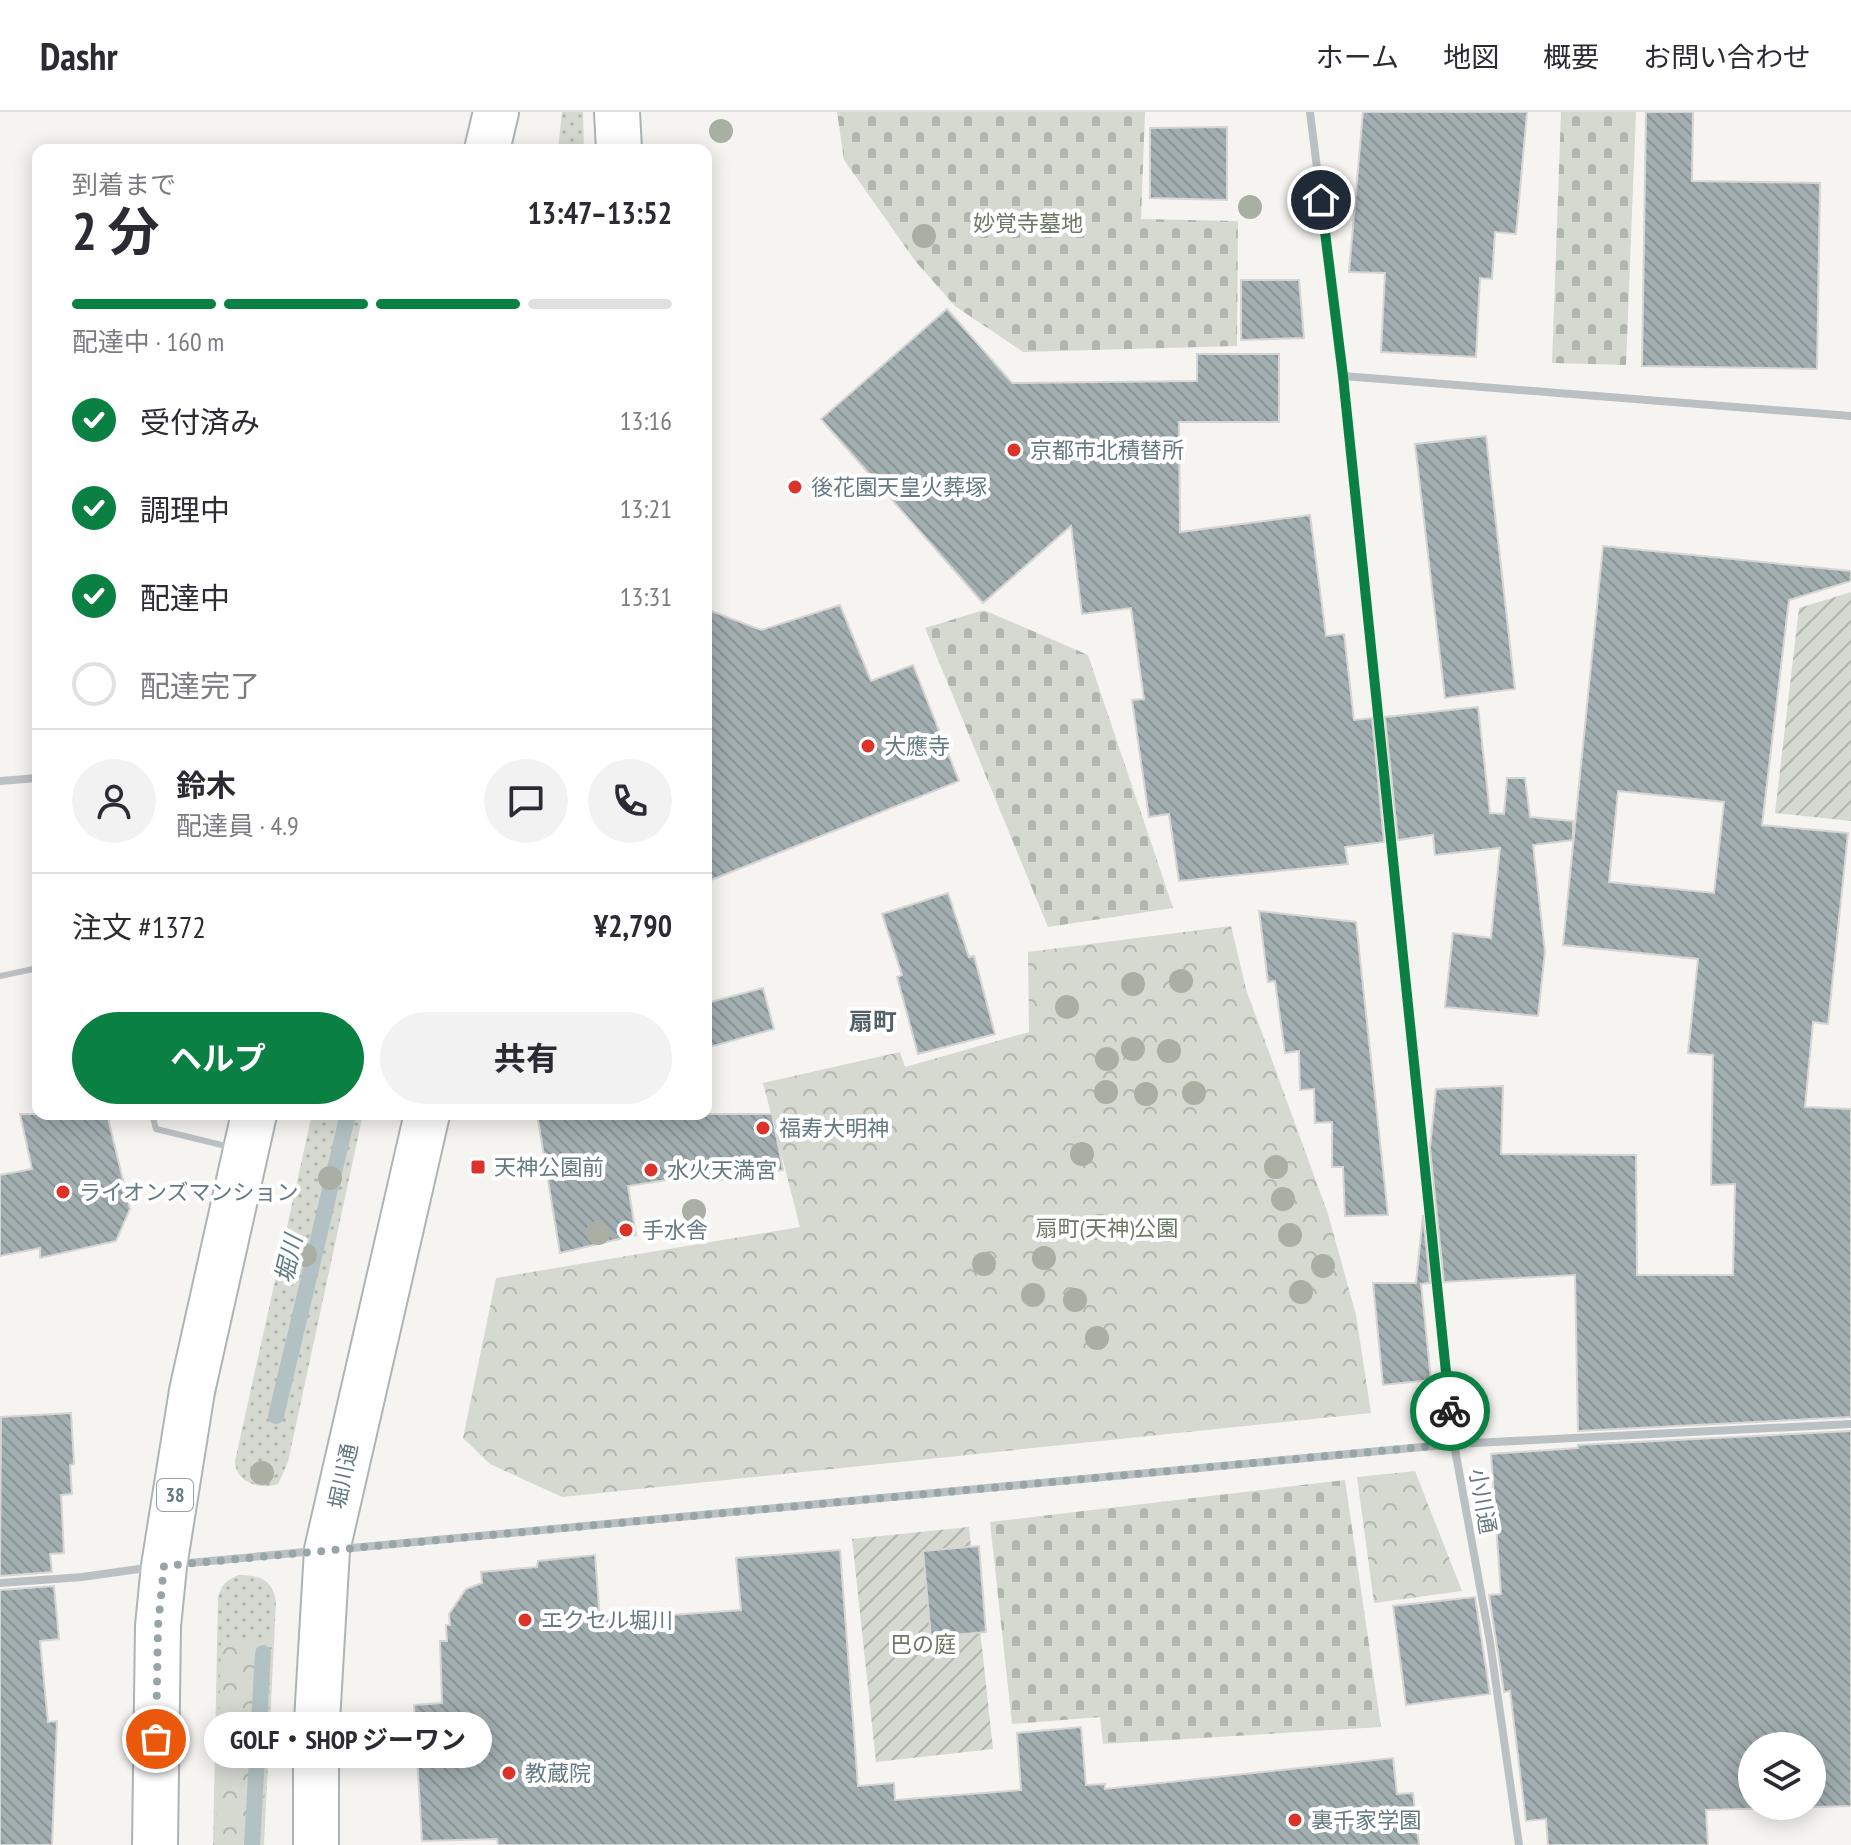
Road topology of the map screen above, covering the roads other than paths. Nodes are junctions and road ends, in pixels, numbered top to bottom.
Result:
1 (496, 112) edge
2 (617, 112) edge
3 (1310, 112) edge
4 (488, 144) edge
5 (619, 144) edge
6 (1343, 376) junction
7 (1851, 416) edge
8 (32, 778) edge
9 (0, 781) edge
10 (32, 969) edge
11 (0, 976) edge
12 (154, 1120) edge
13 (426, 1120) edge
14 (249, 1132) edge
15 (1851, 1424) edge
16 (1454, 1444) junction
17 (327, 1550) junction
18 (164, 1566) junction
19 (0, 1583) edge
20 (155, 1845) edge
21 (316, 1845) edge
22 (1519, 1845) edge

1 - 4 main road
2 - 5 main road
3 - 6 street, 小川通
6 - 7 street
6 - 16 street, 小川通
8 - 9 street
10 - 11 lane
12 - 14 lane
13 - 17 main road, 堀川通
14 - 18 main road, 38
15 - 16 street
16 - 17 street
16 - 22 street, 小川通
17 - 18 street
17 - 21 main road, 堀川通
18 - 19 street
18 - 20 main road, 38

